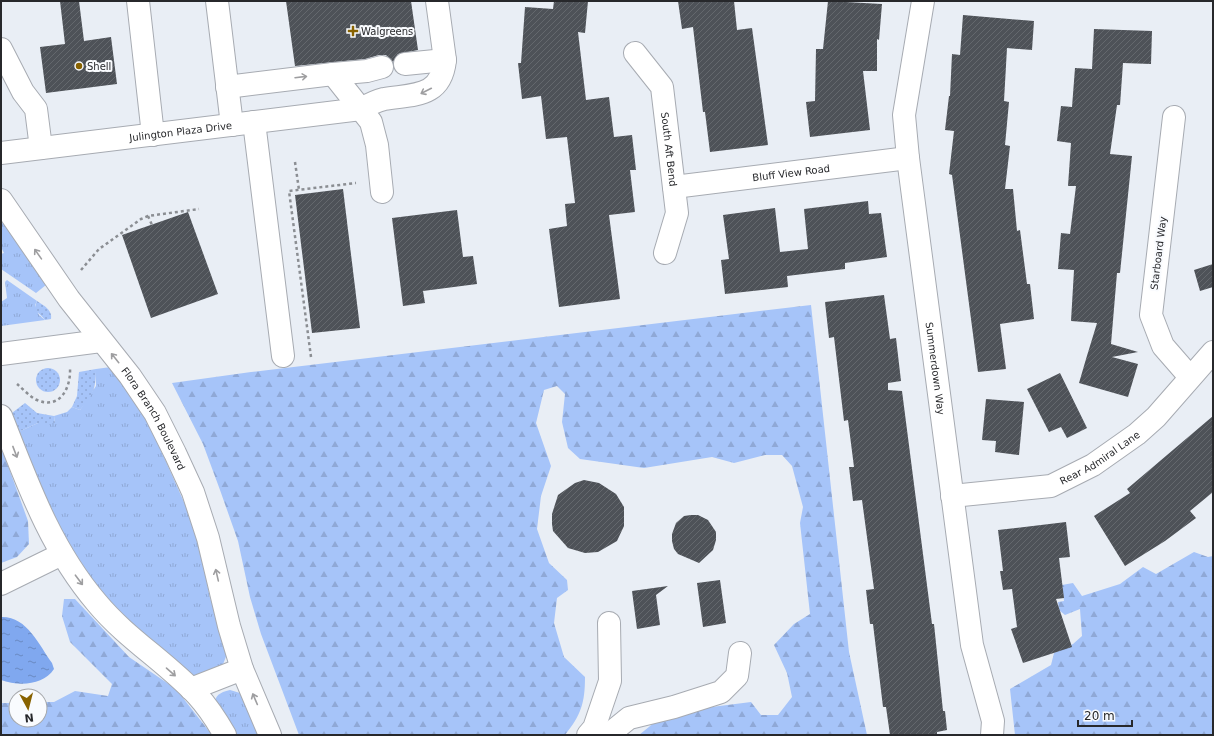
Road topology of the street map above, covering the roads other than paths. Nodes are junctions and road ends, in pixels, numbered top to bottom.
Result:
1 (138, 1) edge
2 (217, 1) edge
3 (438, 1) edge
4 (923, 1) edge
5 (1, 49) edge
6 (635, 53) dead end
7 (445, 60) junction
8 (410, 66) dead end
9 (377, 70) dead end
10 (333, 74) junction
11 (227, 86) junction
12 (361, 109) junction
13 (1174, 117) dead end
14 (254, 122) junction
15 (232, 125) junction
16 (153, 135) junction
17 (41, 148) junction
18 (1, 153) edge
19 (908, 158) junction
20 (674, 187) junction
21 (382, 192) dead end
22 (1, 200) edge
23 (665, 253) dead end
24 (101, 341) junction
25 (1213, 352) edge
26 (1, 354) edge
27 (283, 356) dead end
28 (1190, 377) junction
29 (1, 416) edge
30 (952, 496) junction
31 (62, 554) junction
32 (1, 584) edge
33 (609, 623) dead end
34 (740, 654) dead end
35 (242, 669) junction
36 (191, 689) junction
37 (225, 735) edge
38 (270, 735) edge
39 (588, 735) edge
40 (608, 735) edge
41 (992, 735) edge

1 - 16 street
2 - 11 street
3 - 7 street
4 - 19 street, Summerdown Way
5 - 17 street
6 - 20 street, South Aft Bend
7 - 8 street
7 -> 12 street, Julington Plaza Drive
9 - 10 street
11 -> 10 street
10 - 12 street
11 - 15 street
12 - 14 street, Julington Plaza Drive
12 - 21 street
13 - 28 street, Starboard Way
14 - 15 street, Julington Plaza Drive
14 - 27 street
15 - 16 street, Julington Plaza Drive
16 - 17 street, Julington Plaza Drive
17 - 18 street, Julington Plaza Drive
19 - 20 street, Bluff View Road
19 - 30 street, Summerdown Way
20 - 23 street, South Aft Bend
24 -> 22 street, Flora Branch Boulevard
24 - 26 street
35 -> 24 street, Flora Branch Boulevard
25 - 28 street, Rear Admiral Lane
28 - 30 street, Rear Admiral Lane
29 -> 31 street
30 - 41 street, Summerdown Way
31 - 32 street
31 -> 36 street
33 - 39 street
34 - 40 street
35 - 36 street
38 -> 35 street, Flora Branch Boulevard
36 - 37 street

